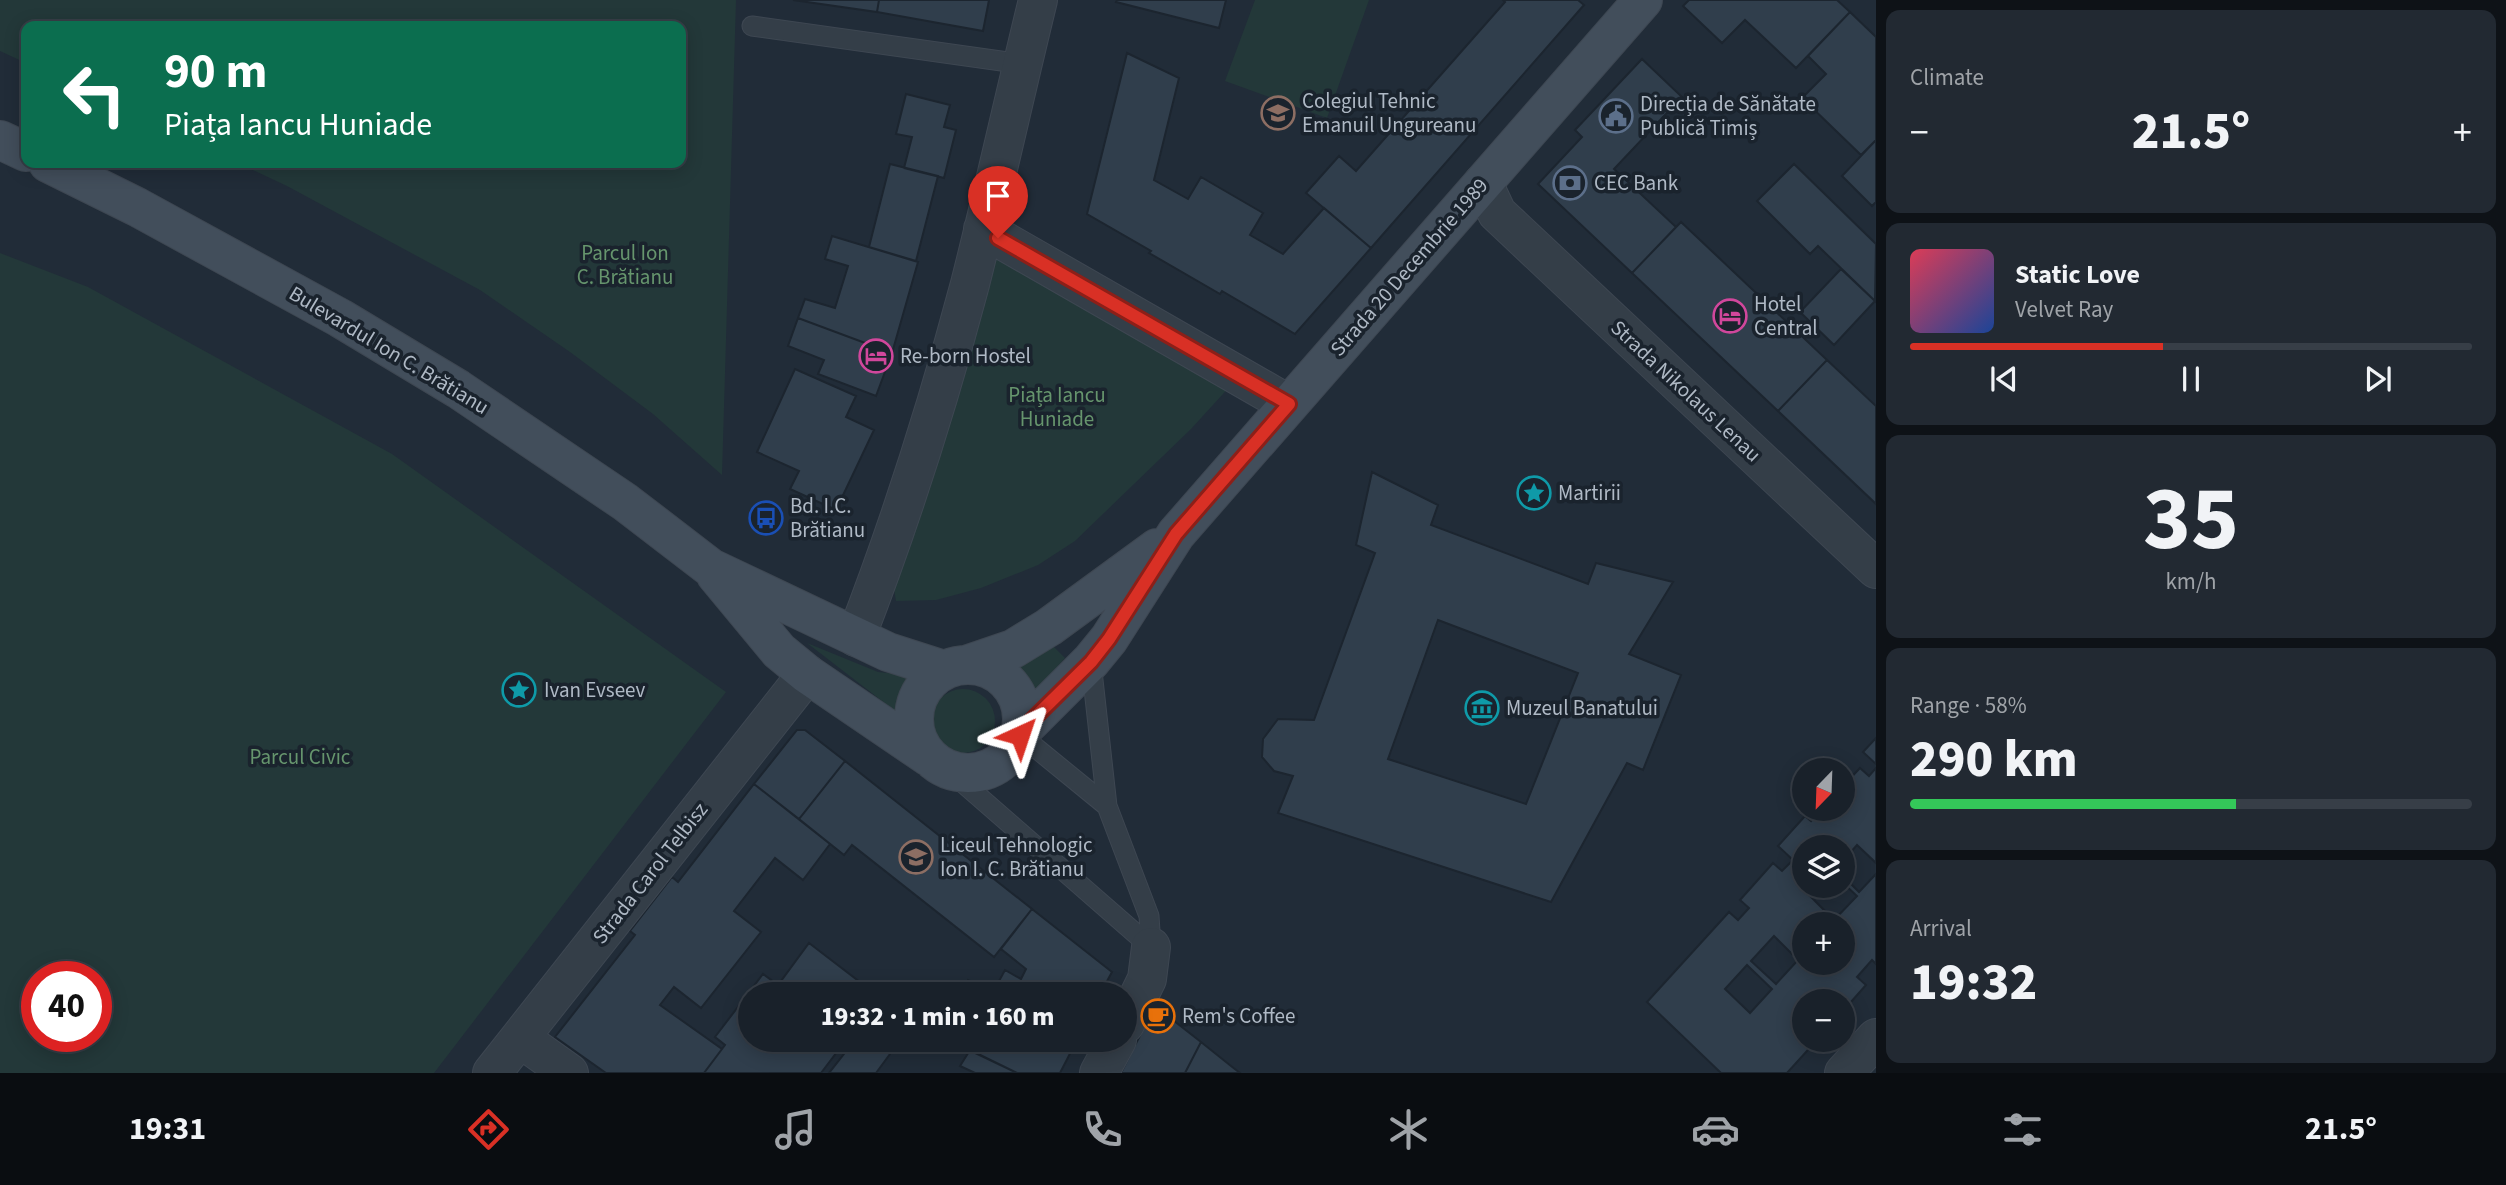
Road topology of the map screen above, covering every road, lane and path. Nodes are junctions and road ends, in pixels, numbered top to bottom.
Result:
1 (1038, 0) edge
2 (1643, 0) edge
3 (752, 26) dead end
4 (1023, 64) junction
5 (0, 140) edge
6 (21, 150) edge
7 (58, 168) edge
8 (1482, 200) junction
9 (984, 229) junction
10 (1289, 404) junction
11 (1176, 534) junction
12 (711, 568) junction
13 (1876, 569) edge
14 (856, 637) junction
15 (1091, 662) junction
16 (957, 667) junction
17 (807, 674) junction
18 (1021, 733) junction
19 (938, 763) junction
20 (1107, 806) junction
21 (1151, 947) junction
22 (1137, 999) edge
23 (520, 1038) junction
24 (1876, 1038) edge
25 (1110, 1052) edge
26 (492, 1073) edge
27 (569, 1073) edge
28 (1099, 1073) edge
29 (1844, 1073) edge

1 - 4 street
2 - 8 street, Strada 20 Decembrie 1989
3 - 4 lane
4 - 9 street
5 - 6 street
7 - 12 street, Bulevardul Ion C. Brătianu
8 - 10 street, Strada 20 Decembrie 1989
8 - 13 street, Strada Nikolaus Lenau
9 - 10 street
9 - 14 street
10 - 11 street, Strada 20 Decembrie 1989
11 - 15 street, Strada 20 Decembrie 1989
11 - 16 street, Strada 20 Decembrie 1989
12 - 14 street, Bulevardul Ion C. Brătianu
12 - 17 street, Bulevardul Ion C. Brătianu
14 - 16 street, Bulevardul Ion C. Brătianu
15 - 18 street, Strada 20 Decembrie 1989
15 - 20 lane
16 - 18 street
16 - 19 street
17 - 19 street, Bulevardul Ion C. Brătianu
17 - 23 street, Strada Carol Telbisz
18 - 19 street
18 - 20 lane
19 - 21 lane
20 - 21 lane
21 - 22 street
23 - 26 street, Strada Carol Telbisz
23 - 27 street
24 - 29 street
25 - 28 street

